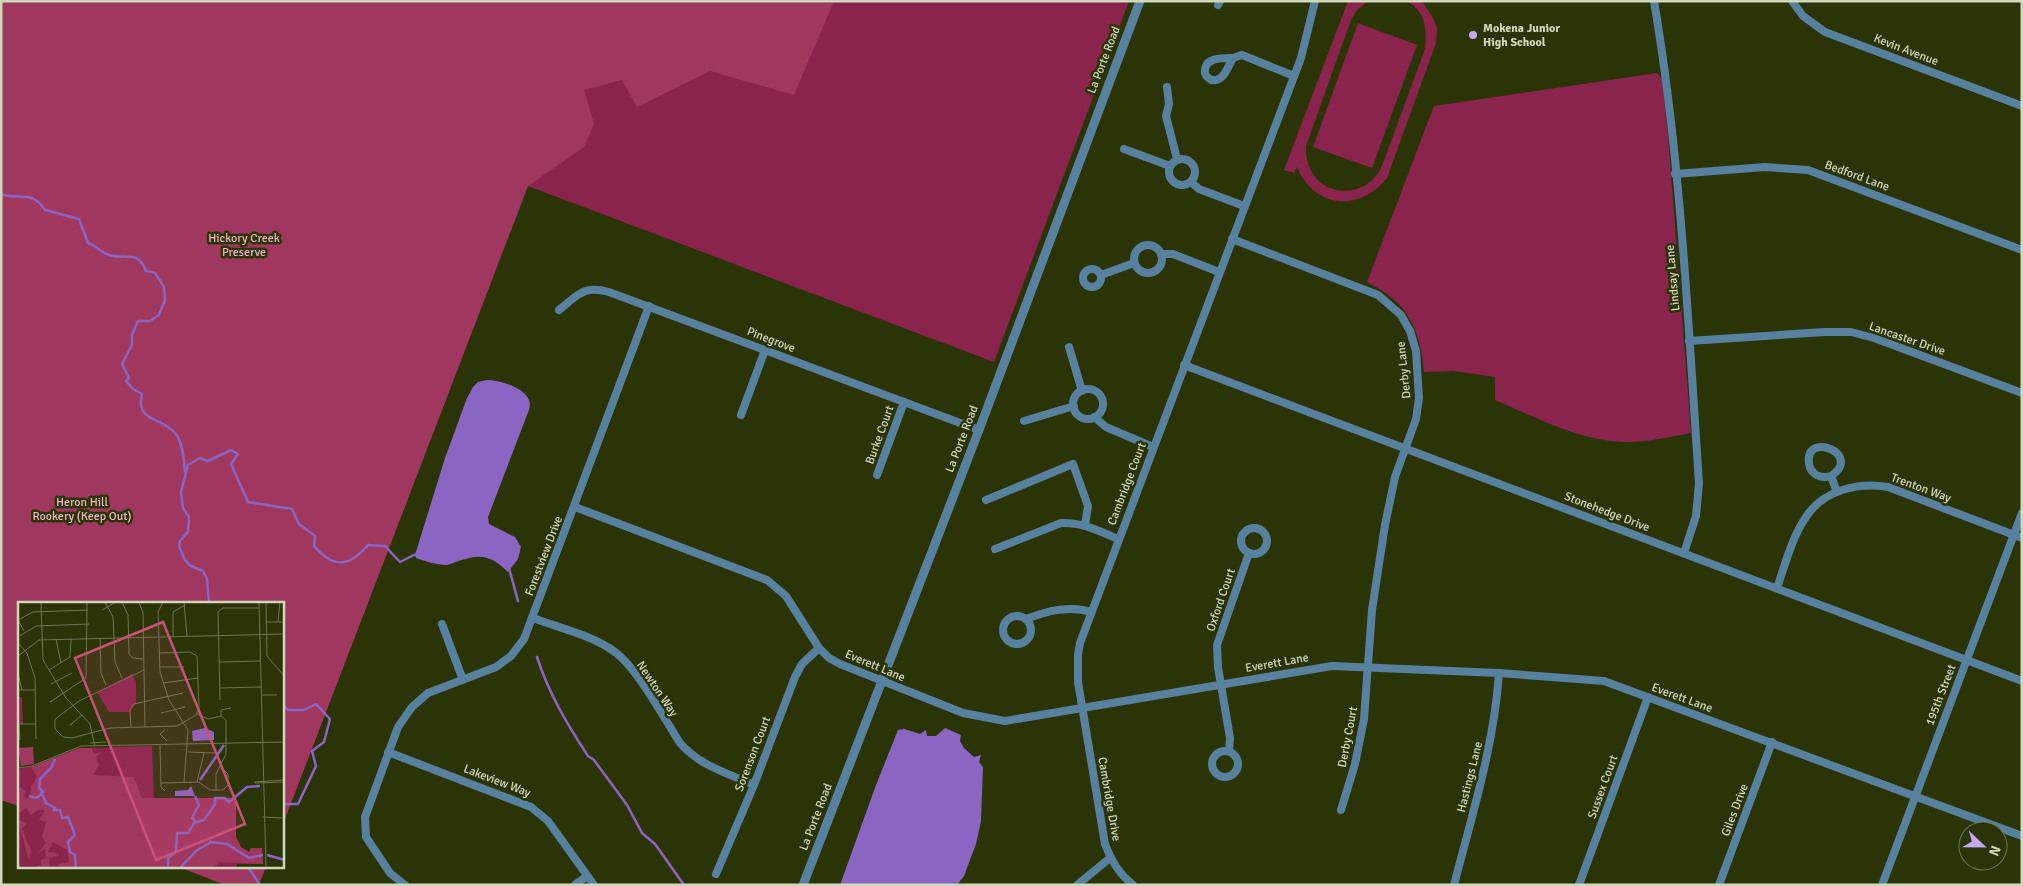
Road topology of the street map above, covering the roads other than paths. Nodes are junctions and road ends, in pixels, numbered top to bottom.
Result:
1 (1140, 1) edge
2 (1315, 1) edge
3 (1654, 1) edge
4 (1792, 1) edge
5 (1232, 58) dead end
6 (1294, 76) junction
7 (1166, 88) dead end
8 (2022, 106) edge
9 (1124, 149) dead end
10 (1178, 159) junction
11 (1170, 166) junction
12 (1675, 174) junction
13 (1191, 182) junction
14 (1244, 206) junction
15 (1232, 239) junction
16 (2022, 250) edge
17 (1161, 254) junction
18 (1134, 263) junction
19 (1219, 272) junction
20 (1101, 275) dead end
21 (650, 306) junction
22 (559, 310) dead end
23 (1689, 341) junction
24 (1069, 347) dead end
25 (765, 350) junction
26 (1184, 365) junction
27 (1082, 391) junction
28 (2022, 393) edge
29 (904, 402) junction
30 (1074, 406) junction
31 (741, 415) dead end
32 (1094, 417) junction
33 (1024, 421) dead end
34 (979, 430) junction
35 (1153, 447) junction
36 (1406, 449) junction
37 (877, 475) dead end
38 (1831, 476) junction
39 (1837, 492) junction
40 (986, 500) dead end
41 (575, 507) junction
42 (2022, 513) edge
43 (1085, 525) junction
44 (2013, 535) junction
45 (2022, 538) edge
46 (1118, 539) junction
47 (995, 549) dead end
48 (1684, 552) junction
49 (1249, 553) dead end
50 (1777, 588) junction
51 (1091, 612) junction
52 (533, 618) junction
53 (1026, 619) dead end
54 (442, 624) dead end
55 (819, 648) junction
56 (1967, 660) junction
57 (1368, 666) junction
58 (1499, 673) junction
59 (463, 680) junction
60 (2022, 681) edge
61 (882, 682) junction
62 (1222, 684) junction
63 (1648, 697) junction
64 (1082, 709) junction
65 (1772, 742) junction
66 (388, 752) junction
67 (1229, 752) dead end
68 (754, 785) junction
69 (1914, 796) junction
70 (1341, 810) dead end
71 (2022, 836) edge
72 (1110, 858) junction
73 (716, 874) dead end
74 (588, 876) junction
75 (405, 885) edge
76 (575, 885) edge
77 (594, 885) edge
78 (803, 885) edge
79 (1077, 885) edge
80 (1134, 885) edge
81 (1454, 885) edge
82 (1579, 885) edge
83 (1718, 885) edge
84 (1882, 885) edge

1 - 34 street, La Porte Road
2 - 6 street, Cambridge Court
3 - 12 street, Lindsay Lane
4 - 8 street, Kevin Avenue
5 - 6 street
6 - 14 street, Cambridge Court
7 - 10 street
9 - 11 street
10 - 11 street
10 - 13 street
11 - 13 street
12 - 16 street, Bedford Lane
12 - 23 street, Lindsay Lane
13 - 14 street
14 - 15 street, Cambridge Court
15 - 19 street, Cambridge Court
15 - 36 street, Derby Lane
17 - 18 street
17 - 18 street
17 - 19 street
18 - 20 street
19 - 26 street, Cambridge Court
21 - 22 street, Pinegrove
21 - 25 street, Pinegrove
21 - 41 street, Forestview Drive
23 - 28 street, Lancaster Drive
23 - 48 street, Lindsay Lane
24 - 27 street
25 - 29 street, Pinegrove
25 - 31 street
26 - 35 street, Cambridge Court
26 - 36 street, Stonehedge Drive
27 - 30 street
27 - 32 street
29 - 34 street, Pinegrove
29 - 37 street, Burke Court
30 - 32 street
30 - 33 street
32 - 35 street
34 - 61 street, La Porte Road
35 - 46 street, Cambridge Court
36 - 48 street, Stonehedge Drive
36 - 57 street, Derby Lane
38 - 38 street
38 - 39 street
39 - 44 street, Trenton Way
39 - 50 street, Trenton Way
40 - 43 street
41 - 52 street, Forestview Drive
41 - 55 street, Everett Lane
42 - 44 street, 195th Street
43 - 46 street
43 - 47 street
44 - 45 street, Trenton Way
44 - 56 street, 195th Street
46 - 51 street, Cambridge Court
48 - 50 street, Stonehedge Drive
49 - 62 street, Oxford Court
50 - 56 street, Stonehedge Drive
51 - 53 street
51 - 64 street, Cambridge Court
52 - 59 street, Forestview Drive
52 - 68 street, Newton Way
54 - 59 street
55 - 61 street, Everett Lane
55 - 68 street, Sorenson Court
56 - 60 street, Stonehedge Drive
56 - 69 street, 195th Street
57 - 58 street, Everett Lane
57 - 62 street, Everett Lane
57 - 70 street, Derby Court
58 - 63 street, Everett Lane
58 - 81 street, Hastings Lane
59 - 66 street, Forestview Drive
61 - 64 street, Everett Lane
61 - 78 street, La Porte Road
62 - 64 street, Everett Lane
62 - 67 street, Oxford Court
63 - 65 street, Everett Lane
63 - 82 street, Sussex Court
64 - 72 street, Cambridge Drive
65 - 69 street, Everett Lane
65 - 83 street, Giles Drive
66 - 74 street, Lakeview Way
66 - 75 street, Forestview Drive
68 - 73 street, Sorenson Court
69 - 71 street, Everett Lane
69 - 84 street, 195th Street
72 - 79 street
72 - 80 street, Cambridge Drive
74 - 76 street
74 - 77 street, Lakeview Way

